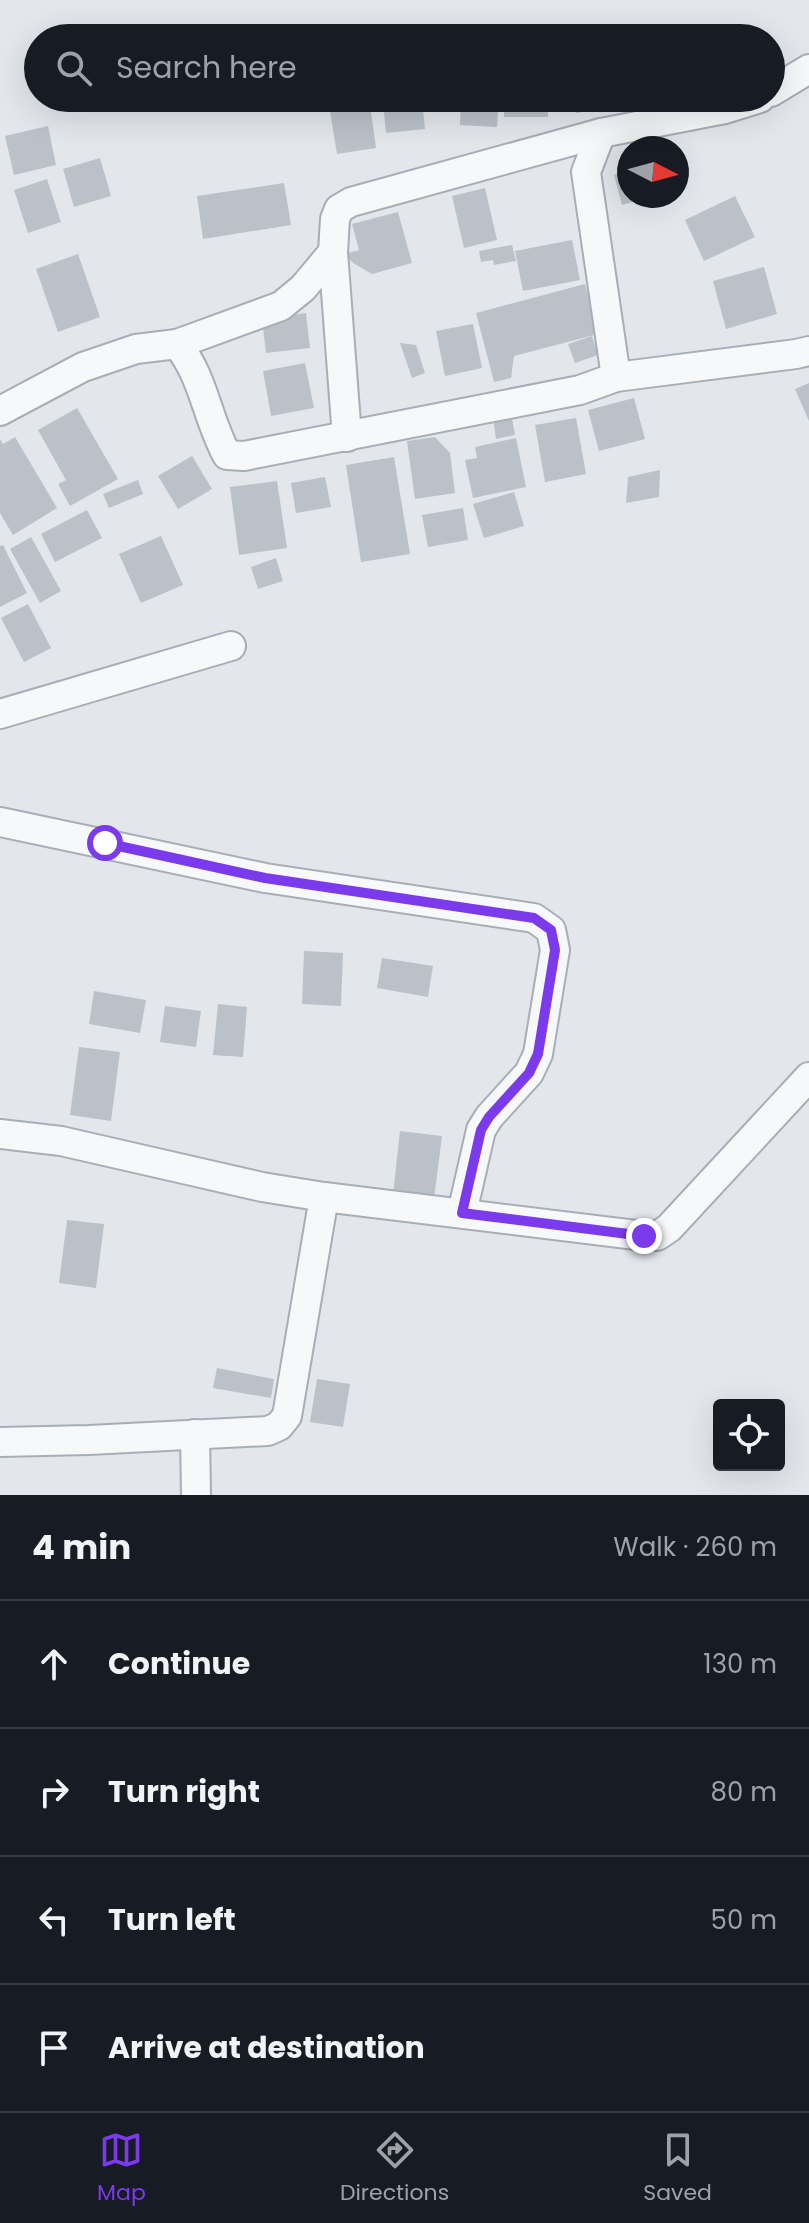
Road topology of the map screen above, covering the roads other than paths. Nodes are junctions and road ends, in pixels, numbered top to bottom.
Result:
1 (809, 69) edge
2 (785, 84) edge
3 (710, 112) edge
4 (601, 133) junction
5 (333, 252) junction
6 (177, 344) junction
7 (809, 351) edge
8 (616, 377) junction
9 (0, 411) edge
10 (347, 437) junction
11 (231, 646) dead end
12 (0, 714) edge
13 (0, 822) edge
14 (809, 1077) edge
15 (0, 1134) edge
16 (324, 1197) junction
17 (462, 1213) junction
18 (195, 1434) junction
19 (0, 1442) edge
20 (196, 1495) edge

1 - 2 street
3 - 4 street
4 - 5 street
4 - 8 street
5 - 6 street
5 - 10 street
6 - 9 street
6 - 10 street
7 - 8 street
8 - 10 street
11 - 12 street
13 - 17 street
14 - 17 street
15 - 16 street
16 - 17 street
16 - 18 street
18 - 19 street
18 - 20 street

